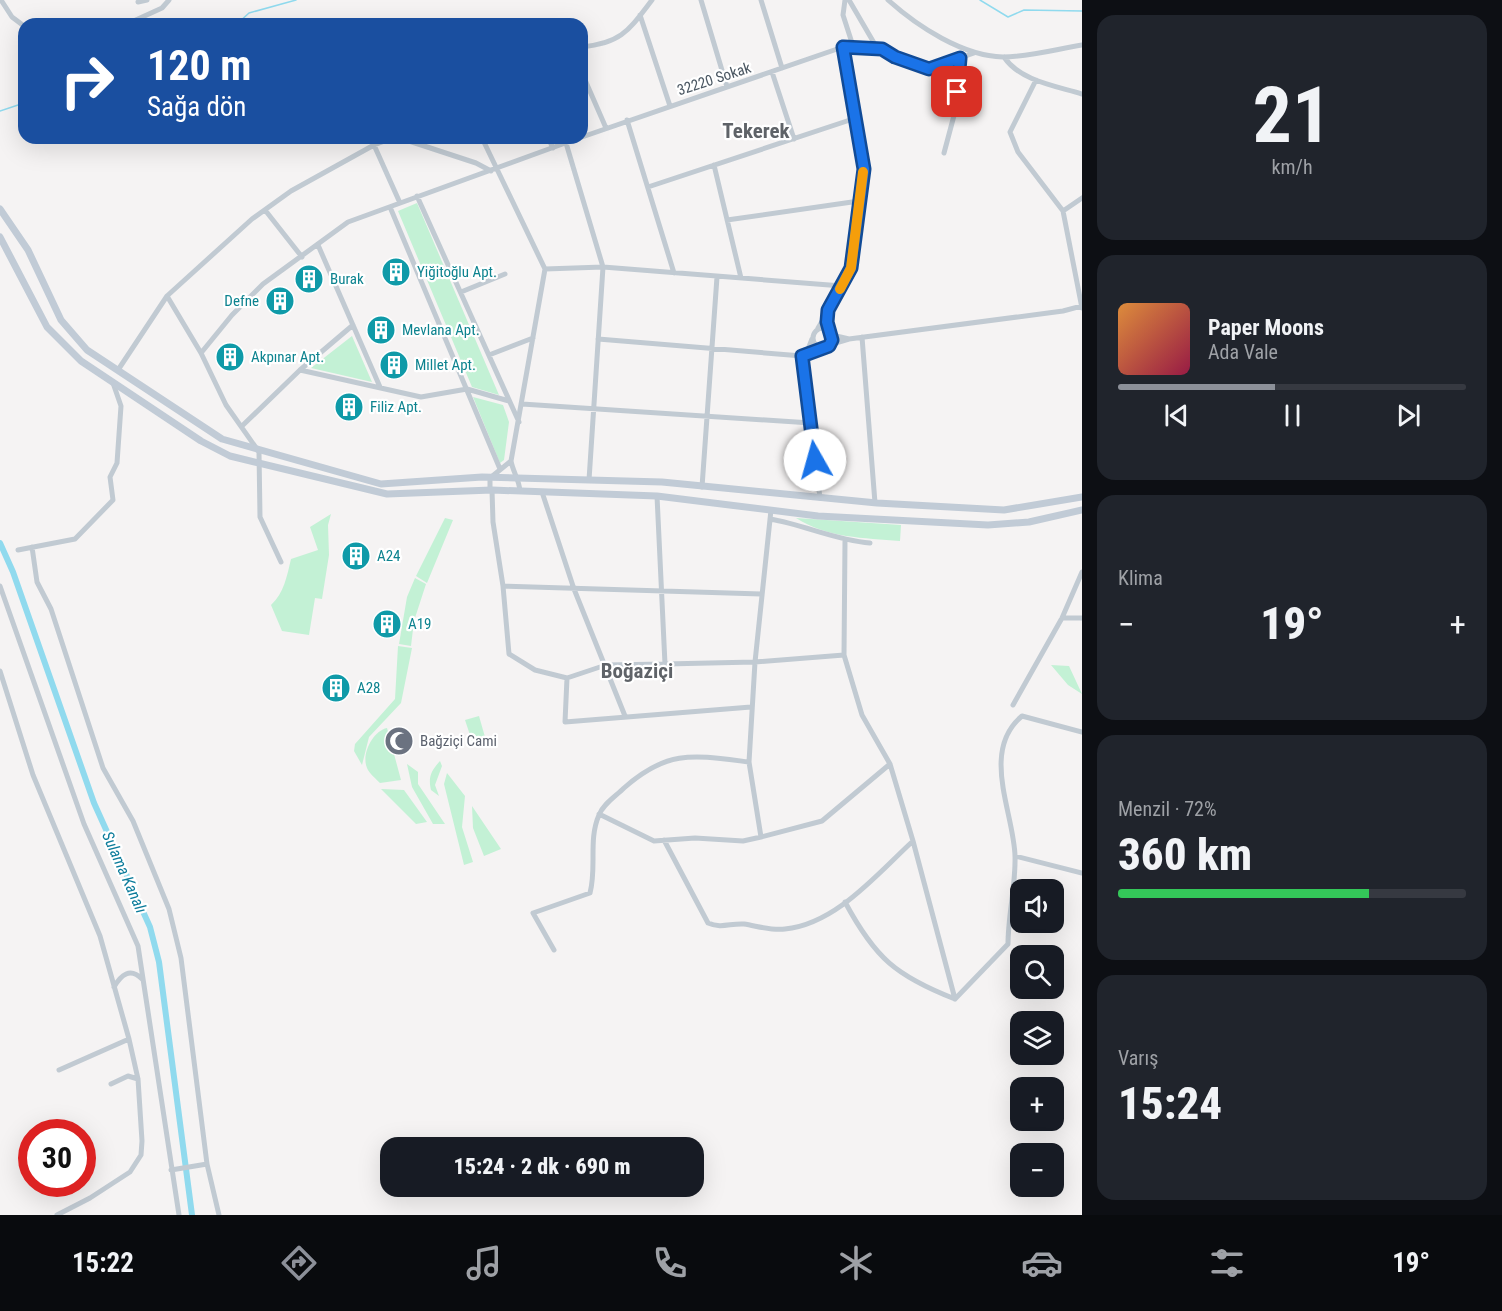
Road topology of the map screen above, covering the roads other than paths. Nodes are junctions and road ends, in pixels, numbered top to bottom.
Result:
1 (1, 0) edge
2 (147, 0) edge
3 (169, 0) edge
4 (652, 0) edge
5 (701, 0) edge
6 (761, 0) edge
7 (847, 0) edge
8 (888, 0) edge
9 (138, 2) dead end
10 (640, 15) junction
11 (140, 18) edge
12 (18, 22) edge
13 (1082, 45) edge
14 (588, 46) edge
15 (853, 46) junction
16 (843, 47) junction
17 (877, 48) junction
18 (974, 53) junction
19 (1004, 57) junction
20 (960, 58) junction
21 (782, 68) junction
22 (772, 72) junction
23 (1036, 80) junction
24 (588, 87) edge
25 (727, 87) junction
26 (1082, 94) edge
27 (670, 106) junction
28 (856, 118) junction
29 (627, 120) junction
30 (606, 128) junction
31 (588, 134) edge
32 (794, 139) junction
33 (417, 144) edge
34 (484, 144) edge
35 (551, 144) edge
36 (562, 144) edge
37 (567, 144) edge
38 (374, 145) joint
39 (553, 148) junction
40 (944, 153) dead end
41 (714, 165) junction
42 (494, 170) junction
43 (648, 187) junction
44 (417, 196) junction
45 (1082, 198) edge
46 (860, 201) junction
47 (400, 203) junction
48 (390, 207) junction
49 (0, 209) edge
50 (265, 210) junction
51 (1063, 211) junction
52 (727, 220) junction
53 (0, 237) edge
54 (318, 245) junction
55 (1082, 252) edge
56 (1073, 255) junction
57 (302, 257) junction
58 (603, 267) junction
59 (546, 269) junction
60 (674, 273) junction
61 (505, 274) dead end
62 (717, 277) junction
63 (741, 278) junction
64 (842, 286) junction
65 (460, 292) junction
66 (167, 296) junction
67 (1082, 306) edge
68 (828, 310) junction
69 (353, 324) junction
70 (819, 328) junction
71 (830, 332) junction
72 (813, 337) junction
73 (862, 337) junction
74 (533, 338) junction
75 (598, 339) junction
76 (849, 339) junction
77 (829, 345) junction
78 (820, 347) junction
79 (713, 349) junction
80 (201, 354) junction
81 (804, 354) junction
82 (489, 355) junction
83 (118, 370) junction
84 (300, 370) junction
85 (113, 382) junction
86 (380, 387) junction
87 (467, 389) junction
88 (509, 401) junction
89 (522, 404) junction
90 (594, 408) junction
91 (708, 414) junction
92 (519, 422) junction
93 (811, 423) junction
94 (242, 426) junction
95 (259, 452) junction
96 (511, 461) junction
97 (261, 464) junction
98 (500, 470) junction
99 (490, 478) junction
100 (519, 479) junction
101 (589, 480) junction
102 (702, 487) junction
103 (491, 490) junction
104 (520, 491) junction
105 (542, 492) junction
106 (657, 496) junction
107 (1082, 497) edge
108 (820, 498) junction
109 (875, 503) junction
110 (771, 510) junction
111 (1082, 510) edge
112 (770, 519) junction
113 (845, 541) junction
114 (870, 543) dead end
115 (32, 547) junction
116 (18, 549) dead end
117 (280, 562) dead end
118 (1082, 572) edge
119 (0, 586) edge
120 (503, 586) junction
121 (574, 589) junction
122 (661, 591) junction
123 (761, 594) junction
124 (1062, 618) junction
125 (1082, 618) edge
126 (844, 655) junction
127 (755, 662) junction
128 (665, 664) junction
129 (606, 665) junction
130 (0, 671) edge
131 (567, 678) junction
132 (1, 680) edge
133 (1013, 705) dead end
134 (751, 707) junction
135 (625, 717) junction
136 (1082, 732) edge
137 (749, 762) junction
138 (890, 764) junction
139 (599, 814) junction
140 (761, 837) junction
141 (664, 840) junction
142 (913, 842) junction
143 (1015, 856) junction
144 (1082, 873) edge
145 (845, 902) junction
146 (554, 950) dead end
147 (143, 981) junction
148 (114, 987) junction
149 (955, 999) junction
150 (129, 1039) junction
151 (59, 1070) dead end
152 (138, 1080) junction
153 (111, 1084) dead end
154 (207, 1164) junction
155 (173, 1170) junction
156 (57, 1215) edge
157 (179, 1215) edge
158 (219, 1215) edge

1 - 12 street
2 - 9 street
3 - 11 street
4 - 10 street
5 - 25 street
6 - 21 street
7 - 15 street
7 - 17 street
8 - 18 street
10 - 14 street
10 - 27 street
13 - 19 street
15 - 16 street, 32220 Sokak
15 - 17 street, 32220 Sokak
16 - 21 street, 32220 Sokak
16 - 28 street
17 - 20 street, 32220 Sokak
18 - 19 street
18 - 20 street, 32220 Sokak
19 - 23 street
20 - 40 street
21 - 22 street, 32220 Sokak
22 - 25 street, 32220 Sokak
22 - 32 street
23 - 26 street
23 - 51 street
24 - 30 street
25 - 27 street, 32220 Sokak
27 - 29 street, 32220 Sokak
28 - 32 street
28 - 46 street
29 - 30 street, 32220 Sokak
29 - 43 street
30 - 31 street, 32220 Sokak
32 - 41 street
33 - 42 street
34 - 42 street
35 - 39 street
36 - 39 street, 32220 Sokak
37 - 58 street
38 - 47 street
38 - 50 street
39 - 42 street, 32220 Sokak
41 - 43 street
41 - 52 street
42 - 44 street, 32220 Sokak
42 - 59 street
43 - 60 street
44 - 47 street, 32220 Sokak
44 - 65 street
45 - 51 street
46 - 52 street
46 - 64 street
47 - 48 street, 32220 Sokak
48 - 54 street, 32220 Sokak
48 - 87 street
49 - 83 main road
50 - 57 street
50 - 66 street
51 - 56 street
52 - 63 street
53 - 85 main road
54 - 57 street, 32220 Sokak
54 - 69 street
55 - 56 street
56 - 67 street
57 - 80 street, 32220 Sokak
58 - 59 street
58 - 60 street
58 - 75 street
59 - 74 street
60 - 62 street
61 - 65 street
62 - 63 street
62 - 79 street
63 - 64 street
64 - 68 street
65 - 82 street
66 - 80 street
66 - 83 street
67 - 73 street
68 - 70 street
68 - 71 street
69 - 84 street
69 - 86 street
70 - 71 street
70 - 72 street
71 - 76 street
71 - 77 street
72 - 78 street
72 - 81 street
73 - 76 street
73 - 109 street
74 - 82 street
74 - 89 street
75 - 79 street
75 - 90 street
76 - 77 street
77 - 78 street
78 - 81 street
79 - 81 street
79 - 91 street
80 - 94 street
81 - 93 street
82 - 88 street
83 - 95 main road
84 - 86 street
84 - 94 street
85 - 97 main road
85 - 115 street
86 - 87 street
87 - 88 street
87 - 98 street
88 - 92 street
89 - 90 street
89 - 92 street
90 - 91 street
90 - 101 street
91 - 93 street
91 - 102 street
92 - 96 street
93 - 108 street
94 - 95 street
95 - 97 street
95 - 99 main road
96 - 98 street
96 - 100 street
97 - 103 main road
97 - 117 street
98 - 99 street
99 - 100 main road
99 - 103 street
100 - 101 main road
100 - 104 street
101 - 102 main road
102 - 108 main road
103 - 104 main road
103 - 120 street
104 - 105 main road
105 - 106 main road
105 - 121 street
106 - 110 main road
106 - 122 street
107 - 109 main road
108 - 109 main road
110 - 111 main road
110 - 112 street
112 - 113 street
112 - 123 street
113 - 114 street
113 - 126 street
115 - 116 street
115 - 154 street
118 - 124 street
119 - 147 street
120 - 121 street
120 - 131 street
121 - 122 street
121 - 129 street
122 - 123 street
122 - 128 street
123 - 127 street
124 - 125 street
124 - 133 street
126 - 127 street
126 - 138 street
127 - 128 street
127 - 134 street
128 - 129 street
129 - 131 street
129 - 135 street
130 - 132 street
131 - 135 street
132 - 148 street
134 - 135 street
134 - 137 street
136 - 143 street
137 - 139 street
137 - 140 street
138 - 140 street
138 - 142 street
139 - 141 street
139 - 146 street
140 - 141 street
141 - 145 street
142 - 145 street
142 - 149 street
143 - 144 street
143 - 149 street
145 - 149 street
147 - 148 street
147 - 155 street
148 - 150 street
150 - 151 street
150 - 152 street
152 - 153 street
152 - 156 street
154 - 155 street
154 - 158 street
155 - 157 street

